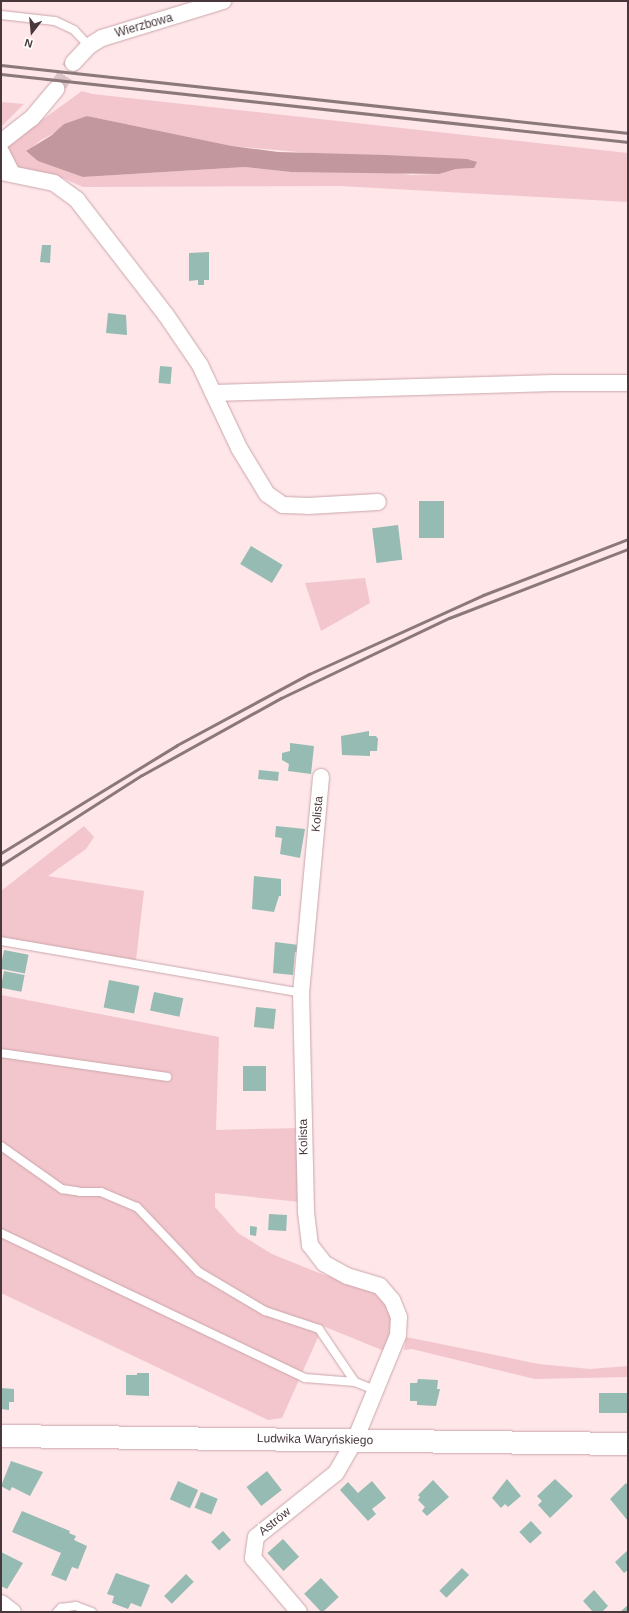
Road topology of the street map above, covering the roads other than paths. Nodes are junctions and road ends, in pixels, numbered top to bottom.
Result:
1 (223, 1) edge
2 (1, 15) edge
3 (89, 46) junction
4 (72, 63) tunnel mouth
5 (56, 89) tunnel mouth
6 (1, 142) edge
7 (1, 152) edge
8 (6, 172) edge
9 (628, 383) edge
10 (213, 393) junction
11 (378, 502) dead end
12 (321, 777) dead end
13 (1, 941) edge
14 (301, 993) junction
15 (1, 1053) edge
16 (167, 1077) dead end
17 (1, 1146) edge
18 (1, 1233) edge
19 (355, 1382) junction
20 (376, 1390) junction
21 (1, 1436) edge
22 (355, 1440) junction
23 (628, 1444) edge
24 (1, 1603) edge
25 (13, 1612) edge
26 (58, 1612) edge
27 (92, 1612) edge
28 (299, 1612) edge

1 - 3 street, Wierzbowa
2 - 3 lane
3 - 4 street, Wierzbowa
5 - 6 street
7 - 8 street
8 - 10 street
9 - 10 street
10 - 11 street
12 - 14 street, Kolista
13 - 14 lane
14 - 20 street, Kolista
15 - 16 lane
17 - 19 lane
18 - 19 lane
19 - 20 lane
20 - 22 street, Kolista
21 - 22 street, Ludwika Waryńskiego
22 - 23 street, Ludwika Waryńskiego
22 - 28 street, Astrów
24 - 25 street
26 - 27 lane

